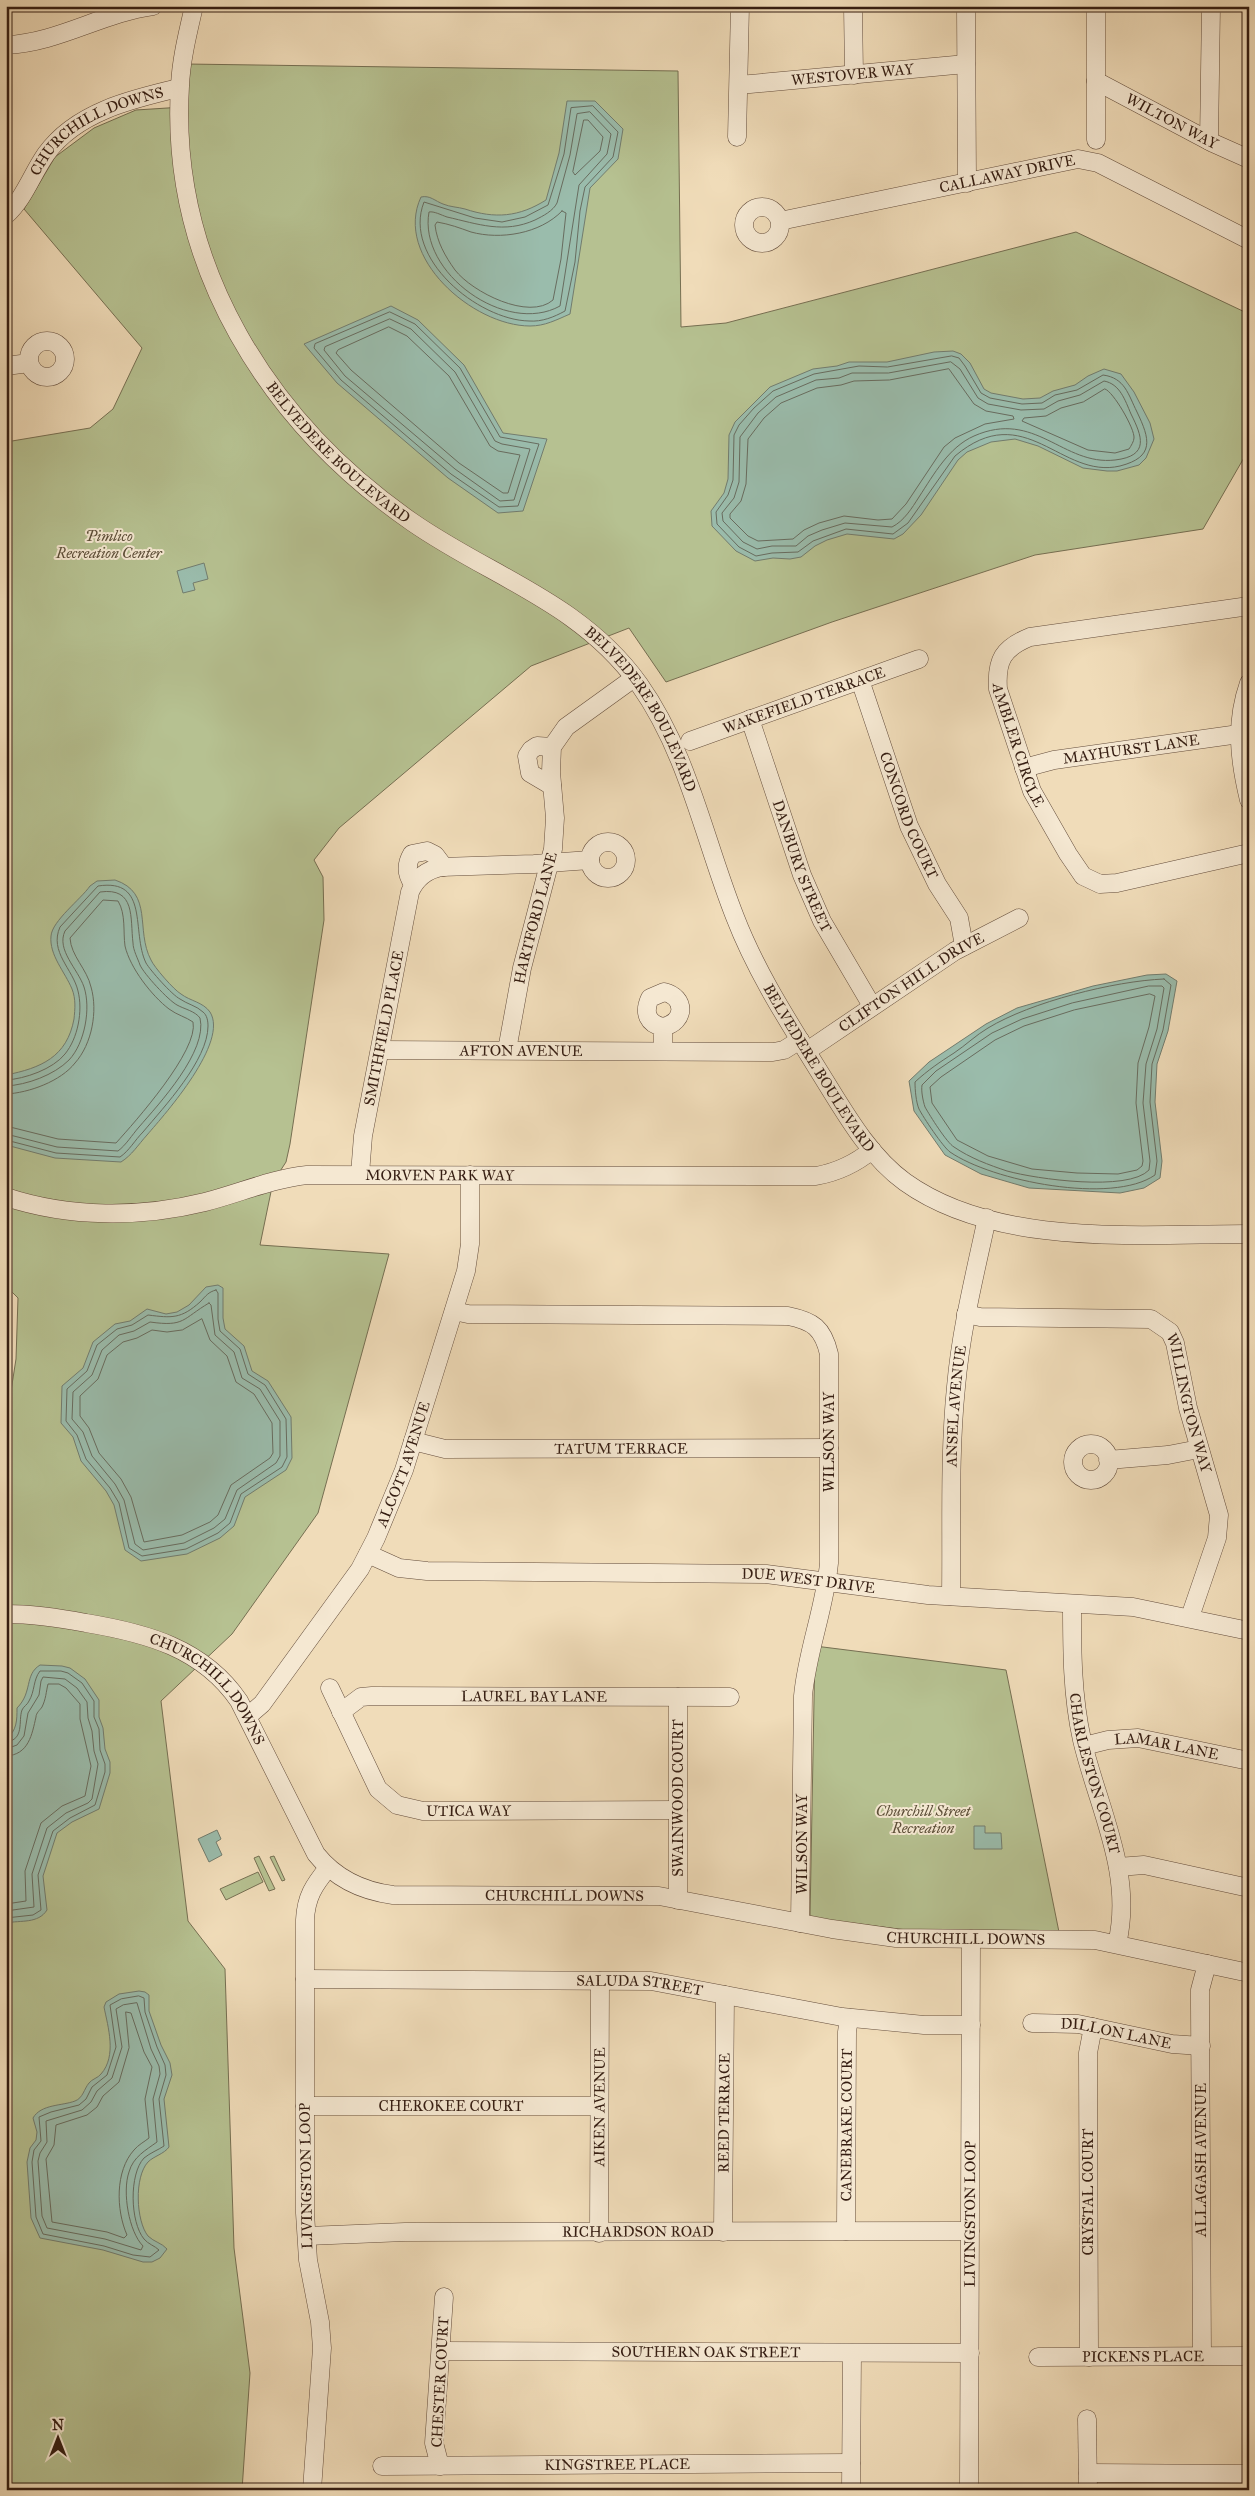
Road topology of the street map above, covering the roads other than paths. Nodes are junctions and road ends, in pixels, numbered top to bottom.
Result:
1 (153, 6) edge
2 (194, 6) edge
3 (740, 6) edge
4 (853, 6) edge
5 (966, 6) edge
6 (1096, 6) edge
7 (1210, 6) edge
8 (6, 45) edge
9 (966, 64) junction
10 (854, 75) junction
11 (1096, 81) junction
12 (739, 85) junction
13 (180, 88) junction
14 (737, 137) dead end
15 (1096, 140) dead end
16 (1209, 141) junction
17 (1249, 159) edge
18 (967, 183) junction
19 (6, 215) edge
20 (780, 221) dead end
21 (1249, 240) edge
22 (30, 363) dead end
23 (6, 366) edge
24 (1249, 609) edge
25 (919, 659) dead end
26 (634, 678) junction
27 (860, 680) junction
28 (1249, 683) edge
29 (750, 719) junction
30 (1239, 734) junction
31 (690, 741) dead end
32 (552, 747) junction
33 (1024, 768) junction
34 (552, 786) junction
35 (1249, 800) edge
36 (1249, 854) edge
37 (590, 860) dead end
38 (549, 864) junction
39 (1019, 918) dead end
40 (964, 946) junction
41 (872, 1006) junction
42 (663, 1028) dead end
43 (803, 1046) junction
44 (380, 1050) junction
45 (507, 1050) junction
46 (663, 1051) junction
47 (872, 1150) junction
48 (360, 1174) junction
49 (470, 1175) junction
50 (6, 1197) edge
51 (987, 1218) junction
52 (1249, 1234) edge
53 (454, 1311) junction
54 (966, 1314) junction
55 (413, 1441) junction
56 (829, 1448) junction
57 (1199, 1449) junction
58 (1108, 1460) dead end
59 (368, 1554) junction
60 (827, 1582) junction
61 (951, 1596) junction
62 (1072, 1604) junction
63 (6, 1614) edge
64 (1190, 1617) junction
65 (1249, 1631) edge
66 (330, 1688) dead end
67 (678, 1697) junction
68 (730, 1697) dead end
69 (341, 1712) junction
70 (248, 1716) junction
71 (1084, 1746) junction
72 (1249, 1761) edge
73 (678, 1810) junction
74 (1118, 1867) junction
75 (328, 1868) junction
76 (1249, 1888) edge
77 (678, 1900) junction
78 (800, 1923) junction
79 (971, 1939) junction
80 (1117, 1944) junction
81 (1207, 1964) junction
82 (1249, 1973) edge
83 (305, 1979) junction
84 (600, 1981) junction
85 (725, 1995) junction
86 (849, 2018) junction
87 (1032, 2023) dead end
88 (971, 2025) junction
89 (1093, 2027) junction
90 (1201, 2046) junction
91 (304, 2106) junction
92 (599, 2106) junction
93 (846, 2231) junction
94 (970, 2231) junction
95 (723, 2232) junction
96 (599, 2233) junction
97 (307, 2236) junction
98 (444, 2298) dead end
99 (441, 2351) junction
100 (852, 2353) junction
101 (970, 2353) junction
102 (1202, 2356) junction
103 (1249, 2356) edge
104 (1038, 2357) dead end
105 (1089, 2357) junction
106 (1087, 2419) dead end
107 (851, 2463) junction
108 (382, 2466) dead end
109 (440, 2466) junction
110 (1249, 2474) edge
111 (1088, 2482) edge
112 (312, 2490) edge
113 (851, 2490) edge
114 (969, 2490) edge

1 - 8 street
2 - 13 street, BELVEDERE BOULEVARD
3 - 12 street
4 - 10 street
5 - 9 street
6 - 11 street
7 - 16 street
9 - 10 street, WESTOVER WAY
9 - 18 street
10 - 12 street, WESTOVER WAY
11 - 15 street
11 - 16 street, WILTON WAY
12 - 14 street
13 - 19 street, CHURCHILL DOWNS
13 - 26 street, BELVEDERE BOULEVARD
16 - 17 street, WILTON WAY
18 - 20 street, CALLAWAY DRIVE
18 - 21 street, CALLAWAY DRIVE
22 - 23 street
24 - 33 street, AMBLER CIRCLE
25 - 27 street, WAKEFIELD TERRACE
26 - 32 street
26 - 43 street, BELVEDERE BOULEVARD
27 - 29 street, WAKEFIELD TERRACE
27 - 40 street, CONCORD COURT
28 - 30 street
29 - 31 street, WAKEFIELD TERRACE
29 - 41 street, DANBURY STREET
30 - 33 street, MAYHURST LANE
30 - 35 street
32 - 34 street, HARTFORD LANE
32 - 34 street
33 - 36 street, AMBLER CIRCLE
34 - 38 street, HARTFORD LANE
37 - 38 street, SMITHFIELD PLACE
38 - 44 street, SMITHFIELD PLACE
38 - 45 street, HARTFORD LANE
39 - 40 street, CLIFTON HILL DRIVE
40 - 41 street, CLIFTON HILL DRIVE
41 - 43 street, CLIFTON HILL DRIVE
42 - 46 street
43 - 46 street, AFTON AVENUE
43 - 47 street, BELVEDERE BOULEVARD
44 - 45 street, AFTON AVENUE
44 - 48 street, SMITHFIELD PLACE
45 - 46 street, AFTON AVENUE
47 - 49 street, MORVEN PARK WAY
47 - 51 street, BELVEDERE BOULEVARD
48 - 49 street, MORVEN PARK WAY
48 - 50 street, MORVEN PARK WAY
49 - 53 street, ALCOTT AVENUE
51 - 52 street, BELVEDERE BOULEVARD
51 - 54 street, ANSEL AVENUE
53 - 55 street, ALCOTT AVENUE
53 - 56 street, WILSON WAY
54 - 57 street, WILLINGTON WAY
54 - 61 street, ANSEL AVENUE
55 - 56 street, TATUM TERRACE
55 - 59 street, ALCOTT AVENUE
56 - 60 street, WILSON WAY
57 - 58 street
57 - 64 street, WILLINGTON WAY
59 - 60 street, DUE WEST DRIVE
59 - 70 street, ALCOTT AVENUE
60 - 61 street, DUE WEST DRIVE
60 - 78 street, WILSON WAY
61 - 62 street, DUE WEST DRIVE
62 - 64 street, DUE WEST DRIVE
62 - 71 street, CHARLESTON COURT
63 - 70 street, CHURCHILL DOWNS
64 - 65 street, DUE WEST DRIVE
66 - 69 street, UTICA WAY
67 - 68 street, LAUREL BAY LANE
67 - 69 street, LAUREL BAY LANE
67 - 73 street, SWAINWOOD COURT
69 - 73 street, UTICA WAY
70 - 75 street, CHURCHILL DOWNS
71 - 72 street, LAMAR LANE
71 - 74 street, CHARLESTON COURT
73 - 77 street, SWAINWOOD COURT
74 - 76 street
74 - 80 street, CHARLESTON COURT
75 - 77 street, CHURCHILL DOWNS
75 - 83 street, LIVINGSTON LOOP
77 - 78 street, CHURCHILL DOWNS
78 - 79 street, CHURCHILL DOWNS
79 - 80 street, CHURCHILL DOWNS
79 - 88 street, LIVINGSTON LOOP
80 - 81 street, CHURCHILL DOWNS
81 - 82 street, CHURCHILL DOWNS
81 - 90 street, ALLAGASH AVENUE
83 - 84 street, SALUDA STREET
83 - 91 street, LIVINGSTON LOOP
84 - 85 street, SALUDA STREET
84 - 92 street, AIKEN AVENUE
85 - 86 street, SALUDA STREET
85 - 95 street, REED TERRACE
86 - 88 street, SALUDA STREET
86 - 93 street, CANEBRAKE COURT
87 - 89 street, DILLON LANE
88 - 94 street, LIVINGSTON LOOP
89 - 90 street, DILLON LANE
89 - 105 street, CRYSTAL COURT
90 - 102 street, ALLAGASH AVENUE
91 - 92 street, CHEROKEE COURT
91 - 97 street, LIVINGSTON LOOP
92 - 96 street, AIKEN AVENUE
93 - 94 street, RICHARDSON ROAD
93 - 95 street, RICHARDSON ROAD
94 - 101 street, LIVINGSTON LOOP
95 - 96 street, RICHARDSON ROAD
96 - 97 street, RICHARDSON ROAD
97 - 112 street, LIVINGSTON LOOP
98 - 99 street, CHESTER COURT
99 - 100 street, SOUTHERN OAK STREET
99 - 109 street, CHESTER COURT
100 - 101 street, SOUTHERN OAK STREET
100 - 107 street
101 - 114 street, LIVINGSTON LOOP
102 - 103 street, PICKENS PLACE
102 - 105 street, PICKENS PLACE
104 - 105 street, PICKENS PLACE
106 - 111 street
107 - 109 street, KINGSTREE PLACE
107 - 113 street
108 - 109 street, KINGSTREE PLACE
110 - 111 street

